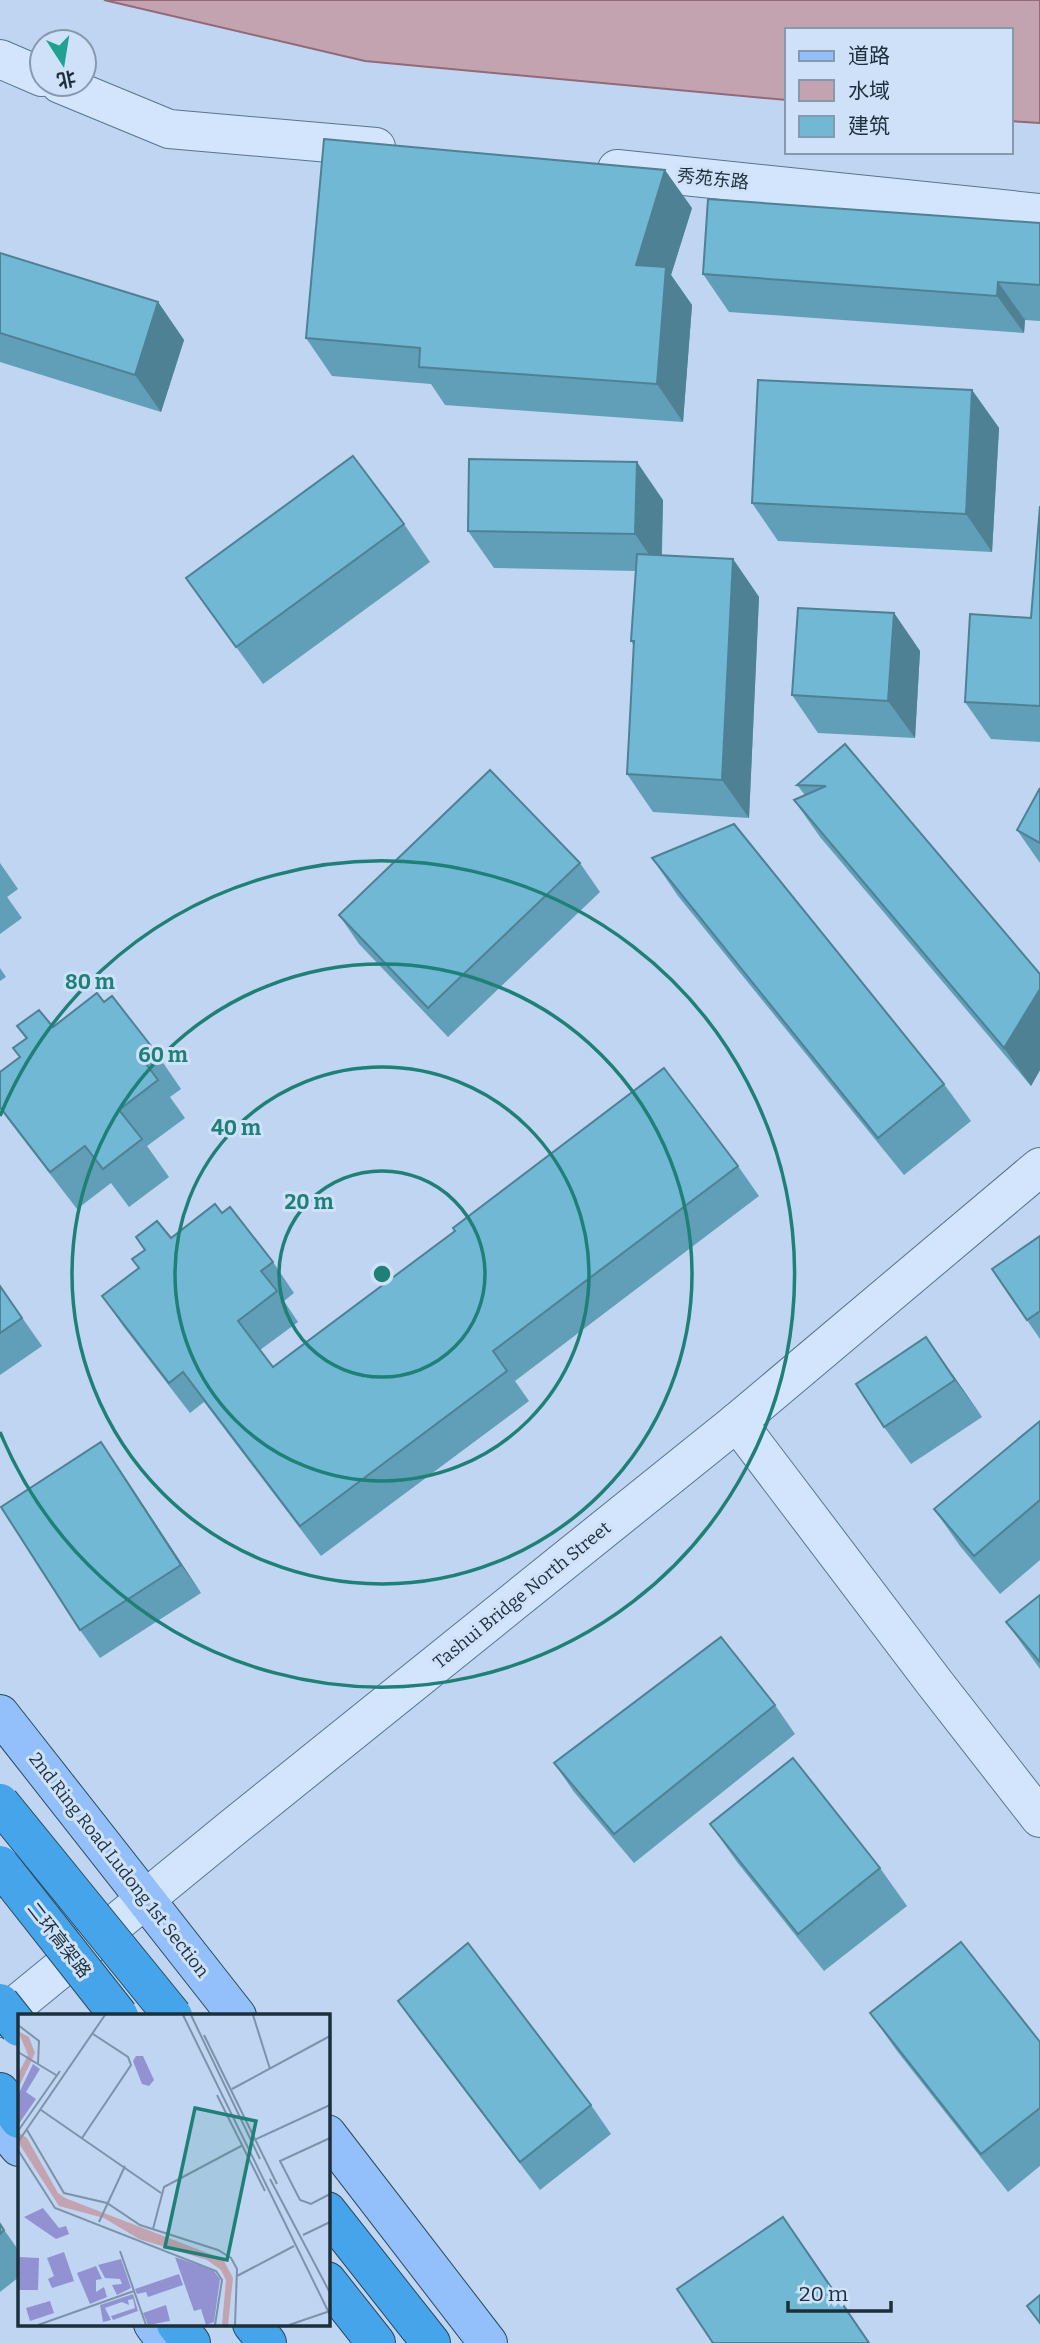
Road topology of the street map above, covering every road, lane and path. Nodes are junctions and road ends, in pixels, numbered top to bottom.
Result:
1 (0, 59) edge
2 (28, 71) edge
3 (94, 98) edge
4 (414, 151) edge
5 (577, 165) edge
6 (1040, 212) edge
7 (1040, 1167) edge
8 (737, 1422) junction
9 (0, 1714) edge
10 (0, 1803) edge
11 (1040, 1818) edge
12 (0, 1865) edge
13 (146, 1898) junction
14 (0, 2003) edge
15 (117, 2014) edge
16 (171, 2014) edge
17 (235, 2014) edge
18 (0, 2018) edge
19 (18, 2026) edge
20 (0, 2092) edge
21 (18, 2118) edge
22 (0, 2124) edge
23 (329, 2136) edge
24 (18, 2146) edge
25 (329, 2214) edge
26 (329, 2284) edge
27 (154, 2326) edge
28 (178, 2326) edge
29 (254, 2326) edge
30 (167, 2343) edge
31 (191, 2343) edge
32 (267, 2343) edge
33 (376, 2343) edge
34 (431, 2343) edge
35 (488, 2343) edge

1 - 2 street
3 - 4 street
5 - 6 street, 秀苑东路
7 - 8 street, Tashui Bridge North Street
8 - 11 street
8 - 13 street, Tashui Bridge North Street
9 - 13 main road, 2nd Ring Road Ludong 1st Section
10 - 16 highway, bridge
12 - 15 highway, 二环高架路, bridge
13 - 17 main road, 2nd Ring Road Ludong 1st Section
13 - 18 street, Tashui Bridge North Street
14 - 19 highway, bridge
20 - 21 highway
22 - 24 main road
23 - 35 main road
25 - 34 highway
26 - 33 highway
27 - 30 main road
28 - 31 highway
29 - 32 highway

